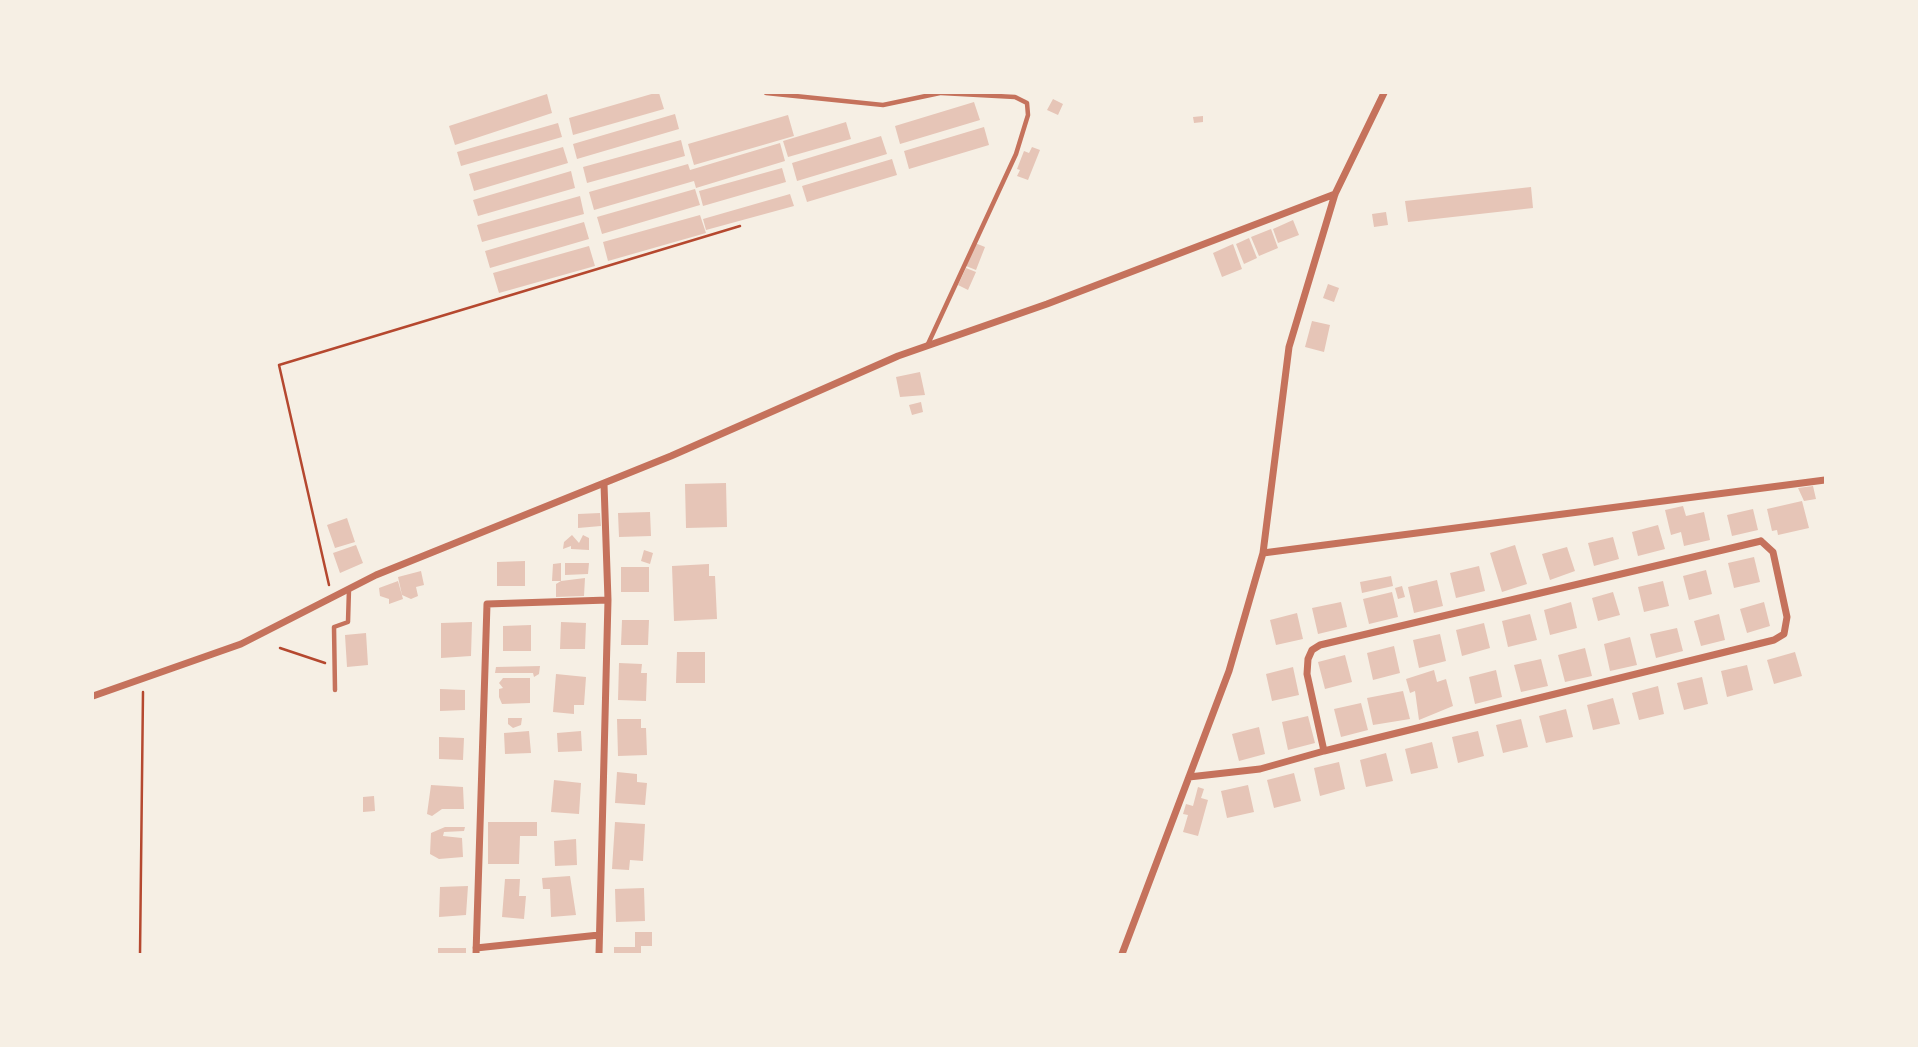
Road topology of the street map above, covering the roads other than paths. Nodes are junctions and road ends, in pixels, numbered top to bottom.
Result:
1 (766, 93) edge
2 (940, 93) edge
3 (1384, 93) edge
4 (1335, 194) junction
5 (929, 344) junction
6 (1825, 480) edge
7 (604, 484) junction
8 (1263, 553) junction
9 (349, 588) junction
10 (608, 600) junction
11 (335, 690) dead end
12 (93, 696) edge
13 (1324, 751) junction
14 (1189, 777) junction
15 (599, 934) junction
16 (476, 951) edge
17 (599, 954) edge
18 (1122, 954) edge

1 - 2 lane
2 - 5 lane
3 - 4 street
4 - 5 street
4 - 8 street
5 - 7 street
6 - 8 street
7 - 9 street
7 - 10 street
8 - 14 street
9 - 11 lane
9 - 12 street
10 - 15 street
10 - 16 street
13 - 13 street
13 - 14 street
14 - 18 street
15 - 16 street
15 - 17 street

